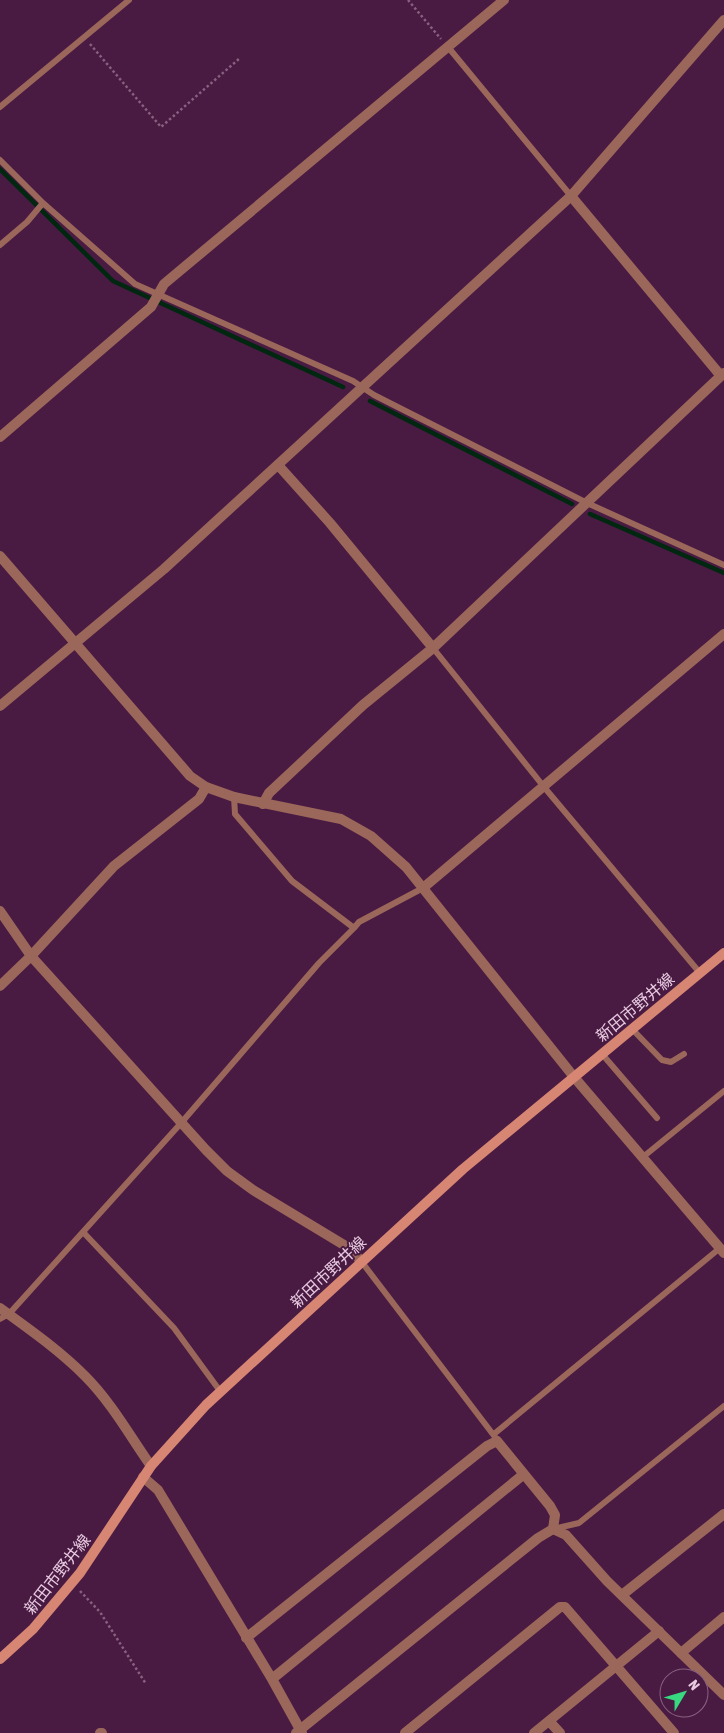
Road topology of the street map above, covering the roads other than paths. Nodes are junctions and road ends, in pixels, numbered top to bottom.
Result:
1 (129, 0) edge
2 (504, 0) edge
3 (724, 20) edge
4 (448, 47) junction
5 (0, 107) edge
6 (0, 160) edge
7 (571, 196) junction
8 (43, 203) junction
9 (0, 246) edge
10 (158, 294) junction
11 (723, 377) edge
12 (364, 388) junction
13 (0, 436) edge
14 (278, 465) junction
15 (587, 503) junction
16 (0, 556) edge
17 (724, 565) edge
18 (724, 634) edge
19 (76, 643) junction
20 (433, 648) junction
21 (0, 706) edge
22 (206, 787) junction
23 (544, 787) junction
24 (234, 797) junction
25 (263, 804) junction
26 (423, 888) junction
27 (0, 911) edge
28 (354, 928) junction
29 (724, 953) edge
30 (32, 956) junction
31 (700, 973) junction
32 (0, 986) edge
33 (632, 1029) junction
34 (602, 1054) junction
35 (684, 1054) dead end
36 (574, 1077) junction
37 (724, 1091) edge
38 (657, 1118) dead end
39 (182, 1122) junction
40 (643, 1158) junction
41 (82, 1232) junction
42 (722, 1250) edge
43 (362, 1261) junction
44 (0, 1308) edge
45 (5, 1317) edge
46 (220, 1391) junction
47 (724, 1406) edge
48 (495, 1438) junction
49 (151, 1466) junction
50 (524, 1474) junction
51 (144, 1476) junction
52 (724, 1514) edge
53 (553, 1528) junction
54 (622, 1595) junction
55 (724, 1618) edge
56 (659, 1631) junction
57 (246, 1638) junction
58 (681, 1652) junction
59 (0, 1658) edge
60 (617, 1666) junction
61 (272, 1679) junction
62 (724, 1695) edge
63 (549, 1721) junction
64 (299, 1732) edge
65 (405, 1733) edge
66 (534, 1733) edge
67 (560, 1733) edge
68 (674, 1733) edge

1 - 5 lane
2 - 4 street
3 - 7 street
4 - 7 lane
4 - 10 street
6 - 8 lane
7 - 11 street
7 - 12 street
8 - 9 lane
8 - 10 lane
10 - 12 lane
10 - 13 street
11 - 15 street
12 - 14 street
12 - 15 lane
14 - 19 street
14 - 20 street
15 - 17 lane
15 - 20 street
16 - 19 street
18 - 23 street
19 - 21 street
19 - 22 street
20 - 23 lane
20 - 25 street
22 - 24 street
22 - 30 street
23 - 26 street
23 - 31 lane
24 - 25 street
24 - 28 lane
25 - 26 street
26 - 28 lane
26 - 36 street
27 - 30 street
28 - 39 lane
29 - 31 main road, 新田市野井線
30 - 32 street
30 - 39 street
31 - 33 main road, 新田市野井線
33 - 34 main road, 新田市野井線
33 - 35 lane
34 - 36 main road, 新田市野井線
34 - 38 lane
36 - 40 street
36 - 43 main road, 新田市野井線
37 - 40 lane
39 - 41 lane
39 - 43 street
40 - 42 street
41 - 45 lane
41 - 46 lane
42 - 48 lane
43 - 46 main road, 新田市野井線
43 - 48 lane
44 - 45 street
45 - 49 street
46 - 49 main road, 新田市野井線
47 - 53 lane
48 - 50 street
48 - 57 street
49 - 51 main road, 新田市野井線
50 - 53 street
50 - 61 street
51 - 57 street
51 - 59 main road, 新田市野井線
52 - 54 street
53 - 54 street
53 - 64 street
54 - 56 street
55 - 58 street
56 - 58 street
56 - 60 street
57 - 61 street
58 - 62 street
60 - 63 street
60 - 65 street
60 - 68 street
61 - 64 street
63 - 66 street
63 - 67 street

